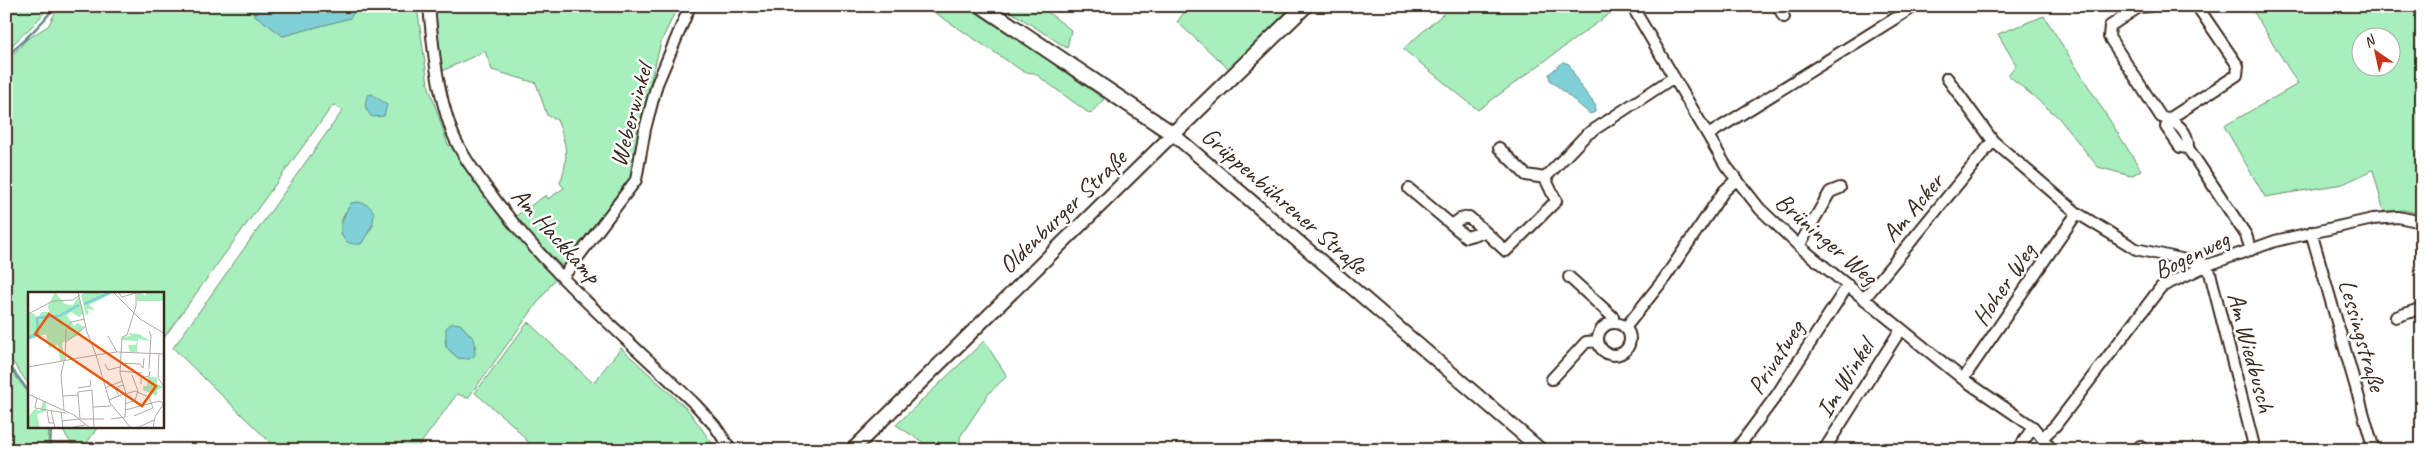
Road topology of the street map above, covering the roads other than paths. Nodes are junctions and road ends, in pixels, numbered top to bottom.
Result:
1 (429, 6) edge
2 (690, 6) edge
3 (982, 6) edge
4 (1305, 6) edge
5 (1778, 6) edge
6 (1915, 6) edge
7 (2149, 6) edge
8 (2197, 6) edge
9 (1636, 8) edge
10 (1784, 16) dead end
11 (1674, 77) junction
12 (1947, 78) dead end
13 (2169, 119) junction
14 (1173, 134) junction
15 (1708, 135) junction
16 (1993, 141) junction
17 (1499, 148) dead end
18 (1545, 178) junction
19 (1736, 180) junction
20 (1840, 188) dead end
21 (1409, 189) dead end
22 (2077, 213) junction
23 (2422, 222) edge
24 (1452, 225) junction
25 (1484, 232) junction
26 (2311, 232) junction
27 (1799, 246) junction
28 (2251, 250) junction
29 (2208, 265) junction
30 (563, 277) junction
31 (1568, 277) dead end
32 (1848, 286) junction
33 (1864, 299) junction
34 (2422, 308) edge
35 (2396, 317) dead end
36 (1612, 323) junction
37 (1625, 328) junction
38 (1901, 329) junction
39 (1598, 341) junction
40 (1552, 379) dead end
41 (1963, 379) junction
42 (2033, 427) junction
43 (2043, 437) junction
44 (730, 450) edge
45 (852, 450) edge
46 (1541, 450) edge
47 (1736, 450) edge
48 (1824, 450) edge
49 (2018, 450) edge
50 (2052, 450) edge
51 (2250, 450) edge
52 (2374, 450) edge

1 - 30 street, Am Hackkamp
2 - 30 street, Weberwinkel
3 - 14 main road, Grüppenbührener Straße
4 - 14 main road, Oldenburger Straße
5 - 10 street
6 - 15 street
7 - 13 street
8 - 13 street
9 - 11 street, Brüninger Weg
11 - 15 street, Brüninger Weg
11 - 18 street
12 - 16 street
13 - 28 street
14 - 45 street, Oldenburger Straße
14 - 46 street, Grüppenbührener Straße
15 - 19 street, Brüninger Weg
16 - 22 street
16 - 33 street, Am Acker
17 - 18 street
18 - 25 street
19 - 27 street, Brüninger Weg
19 - 37 street
20 - 27 street
21 - 24 street
22 - 29 street
22 - 41 street, Hoher Weg
23 - 26 street, Bogenweg
24 - 25 street
24 - 25 street
26 - 28 street, Bogenweg
26 - 52 street, Lessingstraße
27 - 32 street, Brüninger Weg
28 - 29 street, Bogenweg
29 - 43 street, Bogenweg
29 - 51 street, Am Wiedbusch
30 - 44 street, Am Hackkamp
31 - 36 street
32 - 33 street, Brüninger Weg
32 - 47 street, Privatweg
33 - 38 street, Brüninger Weg
34 - 35 street
36 - 37 street
36 - 39 street
37 - 39 street
38 - 41 street, Brüninger Weg
38 - 48 street, Im Winkel
39 - 40 street
41 - 42 street, Brüninger Weg
42 - 43 street, Brüninger Weg
42 - 49 street
43 - 50 street, Brüninger Weg

